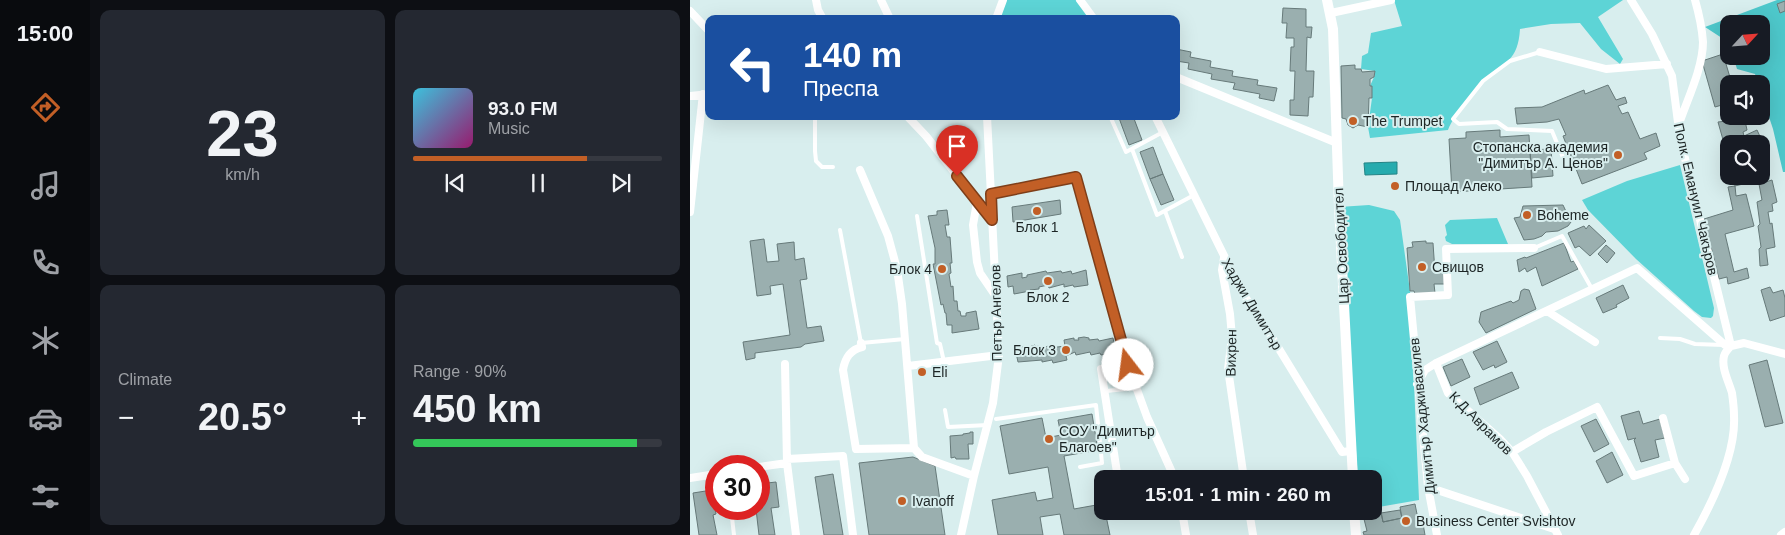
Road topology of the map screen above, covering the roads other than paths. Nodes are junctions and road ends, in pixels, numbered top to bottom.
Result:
1 (816, 0) edge
2 (881, 0) edge
3 (1002, 0) edge
4 (1080, 0) edge
5 (1327, 0) edge
6 (1391, 0) edge
7 (1631, 0) edge
8 (1695, 0) edge
9 (690, 11) edge
10 (1331, 13) junction
11 (821, 15) edge
12 (888, 15) edge
13 (997, 15) edge
14 (1091, 15) edge
15 (705, 27) edge
16 (1540, 52) joint
17 (1667, 64) junction
18 (1180, 79) edge
19 (705, 94) edge
20 (690, 96) edge
21 (705, 101) edge
22 (815, 120) edge
23 (911, 120) edge
24 (987, 120) edge
25 (1112, 120) edge
26 (1157, 120) edge
27 (1679, 124) junction
28 (1163, 132) junction
29 (1337, 143) junction
30 (1132, 149) junction
31 (1564, 160) dead end
32 (833, 167) dead end
33 (860, 170) dead end
34 (991, 194) junction
35 (1194, 195) junction
36 (977, 202) junction
37 (1165, 211) junction
38 (690, 212) edge
39 (917, 216) dead end
40 (992, 220) junction
41 (840, 230) dead end
42 (1534, 248) joint
43 (1182, 257) dead end
44 (1224, 258) junction
45 (1592, 289) junction
46 (996, 296) junction
47 (1547, 311) junction
48 (1660, 338) dead end
49 (905, 339) junction
50 (1595, 342) dead end
51 (861, 343) junction
52 (1728, 346) junction
53 (1785, 354) edge
54 (999, 355) junction
55 (944, 362) junction
56 (1436, 363) junction
57 (785, 364) dead end
58 (908, 366) junction
59 (1101, 368) dead end
60 (1418, 384) junction
61 (1136, 388) junction
62 (1106, 391) junction
63 (944, 410) dead end
64 (1663, 418) dead end
65 (996, 420) dead end
66 (988, 424) junction
67 (914, 448) junction
68 (1351, 451) junction
69 (1512, 452) junction
70 (787, 461) junction
71 (1675, 464) junction
72 (770, 465) edge
73 (1080, 467) dead end
74 (1117, 470) edge
75 (1171, 470) edge
76 (1243, 470) edge
77 (1352, 470) edge
78 (705, 476) edge
79 (974, 476) junction
80 (690, 478) edge
81 (1685, 480) dead end
82 (1428, 487) junction
83 (732, 520) edge
84 (1184, 520) edge
85 (1250, 520) edge
86 (1355, 520) edge
87 (1556, 532) edge
88 (1785, 532) edge
89 (734, 535) edge
90 (796, 535) edge
91 (853, 535) edge
92 (961, 535) edge
93 (1186, 535) edge
94 (1252, 535) edge
95 (1356, 535) edge
96 (1437, 535) edge
97 (1694, 535) edge
98 (1781, 535) edge

1 - 11 street
2 - 12 street
3 - 13 street
4 - 14 street
5 - 10 street, Цар Освободител
6 - 10 street
7 - 17 street, Полк. Емануил Чакъров
8 - 27 street
9 - 15 street
10 - 29 street, Цар Освободител
16 - 17 street
16 - 31 lane
17 - 27 street, Полк. Емануил Чакъров
18 - 29 street
19 - 20 street
21 - 38 street
22 - 32 lane
23 - 36 street
24 - 34 street, Петър Ангелов
25 - 30 lane
26 - 28 street, Хаджи Димитър
27 - 52 street, Полк. Емануил Чакъров
28 - 30 lane
28 - 35 street, Хаджи Димитър
29 - 68 street, Цар Освободител
30 - 37 lane
33 - 49 street
34 - 40 street, Петър Ангелов
34 - 61 street
35 - 37 lane
35 - 44 street, Хаджи Димитър
36 - 40 street
36 - 46 street
37 - 43 lane
39 - 55 lane
40 - 46 street, Петър Ангелов
41 - 51 lane
42 - 45 lane
42 - 60 street, Димитър Хадживасилев
44 - 68 street, Хаджи Димитър
44 - 76 street, Вихрен
45 - 47 street
45 - 52 street
46 - 54 street, Петър Ангелов
47 - 50 street
47 - 56 street
48 - 52 lane
49 - 51 lane
49 - 58 street
51 - 67 street
52 - 53 street
52 - 97 street
54 - 55 street
54 - 66 street, Петър Ангелов
55 - 58 street
56 - 60 street
56 - 69 street, К.Д.Аврамов
57 - 70 street
58 - 67 street
59 - 62 street
60 - 82 street, Димитър Хадживасилев
61 - 62 lane
61 - 75 street
62 - 74 street
63 - 66 lane
64 - 71 street
65 - 73 lane
66 - 79 street, Петър Ангелов
67 - 79 street
68 - 77 street, Цар Освободител
69 - 71 street
69 - 87 street, К.Д.Аврамов
70 - 72 street
70 - 90 street
70 - 91 street
71 - 81 street
78 - 80 street
79 - 92 street, Петър Ангелов
82 - 87 street
82 - 96 street, Димитър Хадживасилев
83 - 89 lane
84 - 93 street
85 - 94 street
86 - 95 street
88 - 98 street

